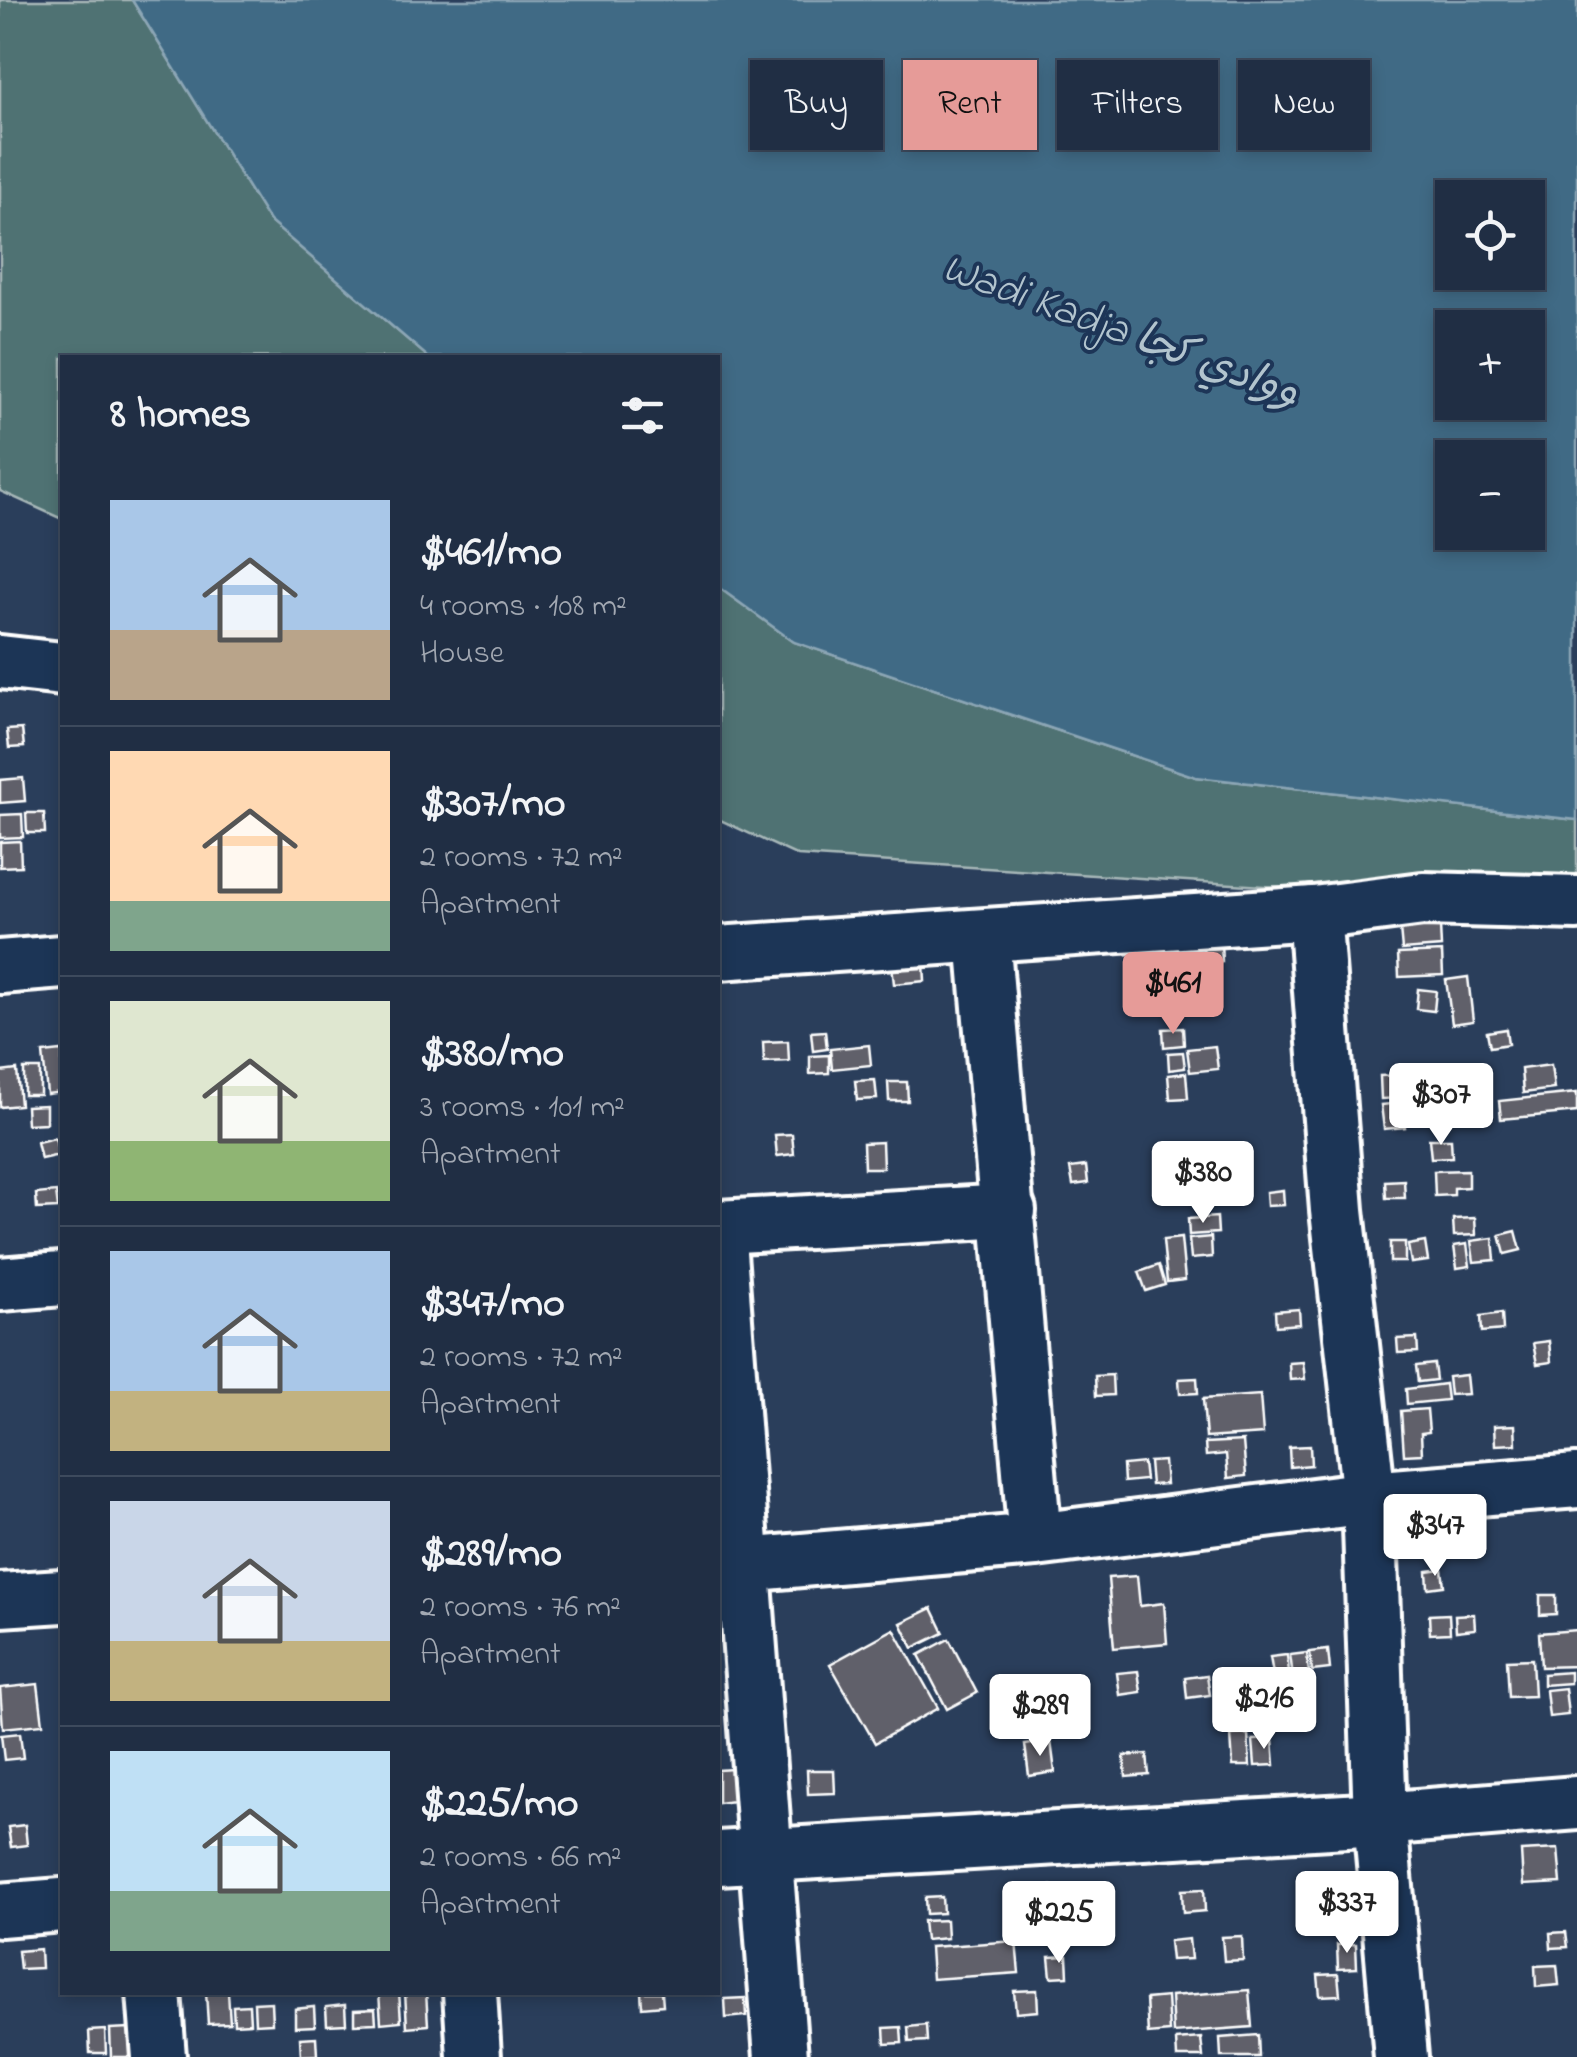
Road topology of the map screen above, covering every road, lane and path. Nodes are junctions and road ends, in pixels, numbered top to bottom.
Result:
1 (0, 662) edge
2 (60, 669) edge
3 (1577, 903) edge
4 (1314, 913) junction
5 (982, 937) junction
6 (720, 953) edge
7 (60, 962) edge
8 (0, 967) edge
9 (1009, 1211) junction
10 (720, 1227) edge
11 (720, 1253) edge
12 (60, 1279) edge
13 (0, 1284) edge
14 (1577, 1481) edge
15 (1369, 1498) junction
16 (1034, 1540) junction
17 (744, 1565) junction
18 (60, 1596) edge
19 (0, 1600) edge
20 (1577, 1803) edge
21 (1380, 1819) junction
22 (742, 1856) edge
23 (60, 1905) edge
24 (0, 1910) edge
25 (154, 1995) edge
26 (470, 1995) edge
27 (159, 2057) edge
28 (474, 2057) edge
29 (781, 2057) edge
30 (1401, 2057) edge

1 - 2 street
3 - 4 street
4 - 5 street
4 - 15 street
5 - 6 street
5 - 9 street
7 - 8 street
9 - 10 street
9 - 16 street
11 - 17 street
12 - 13 street
14 - 15 street
15 - 16 street
15 - 21 street
16 - 17 street
17 - 22 street
18 - 19 street
20 - 21 street
21 - 22 street
21 - 30 street
22 - 29 street
23 - 24 street
25 - 27 street
26 - 28 street

